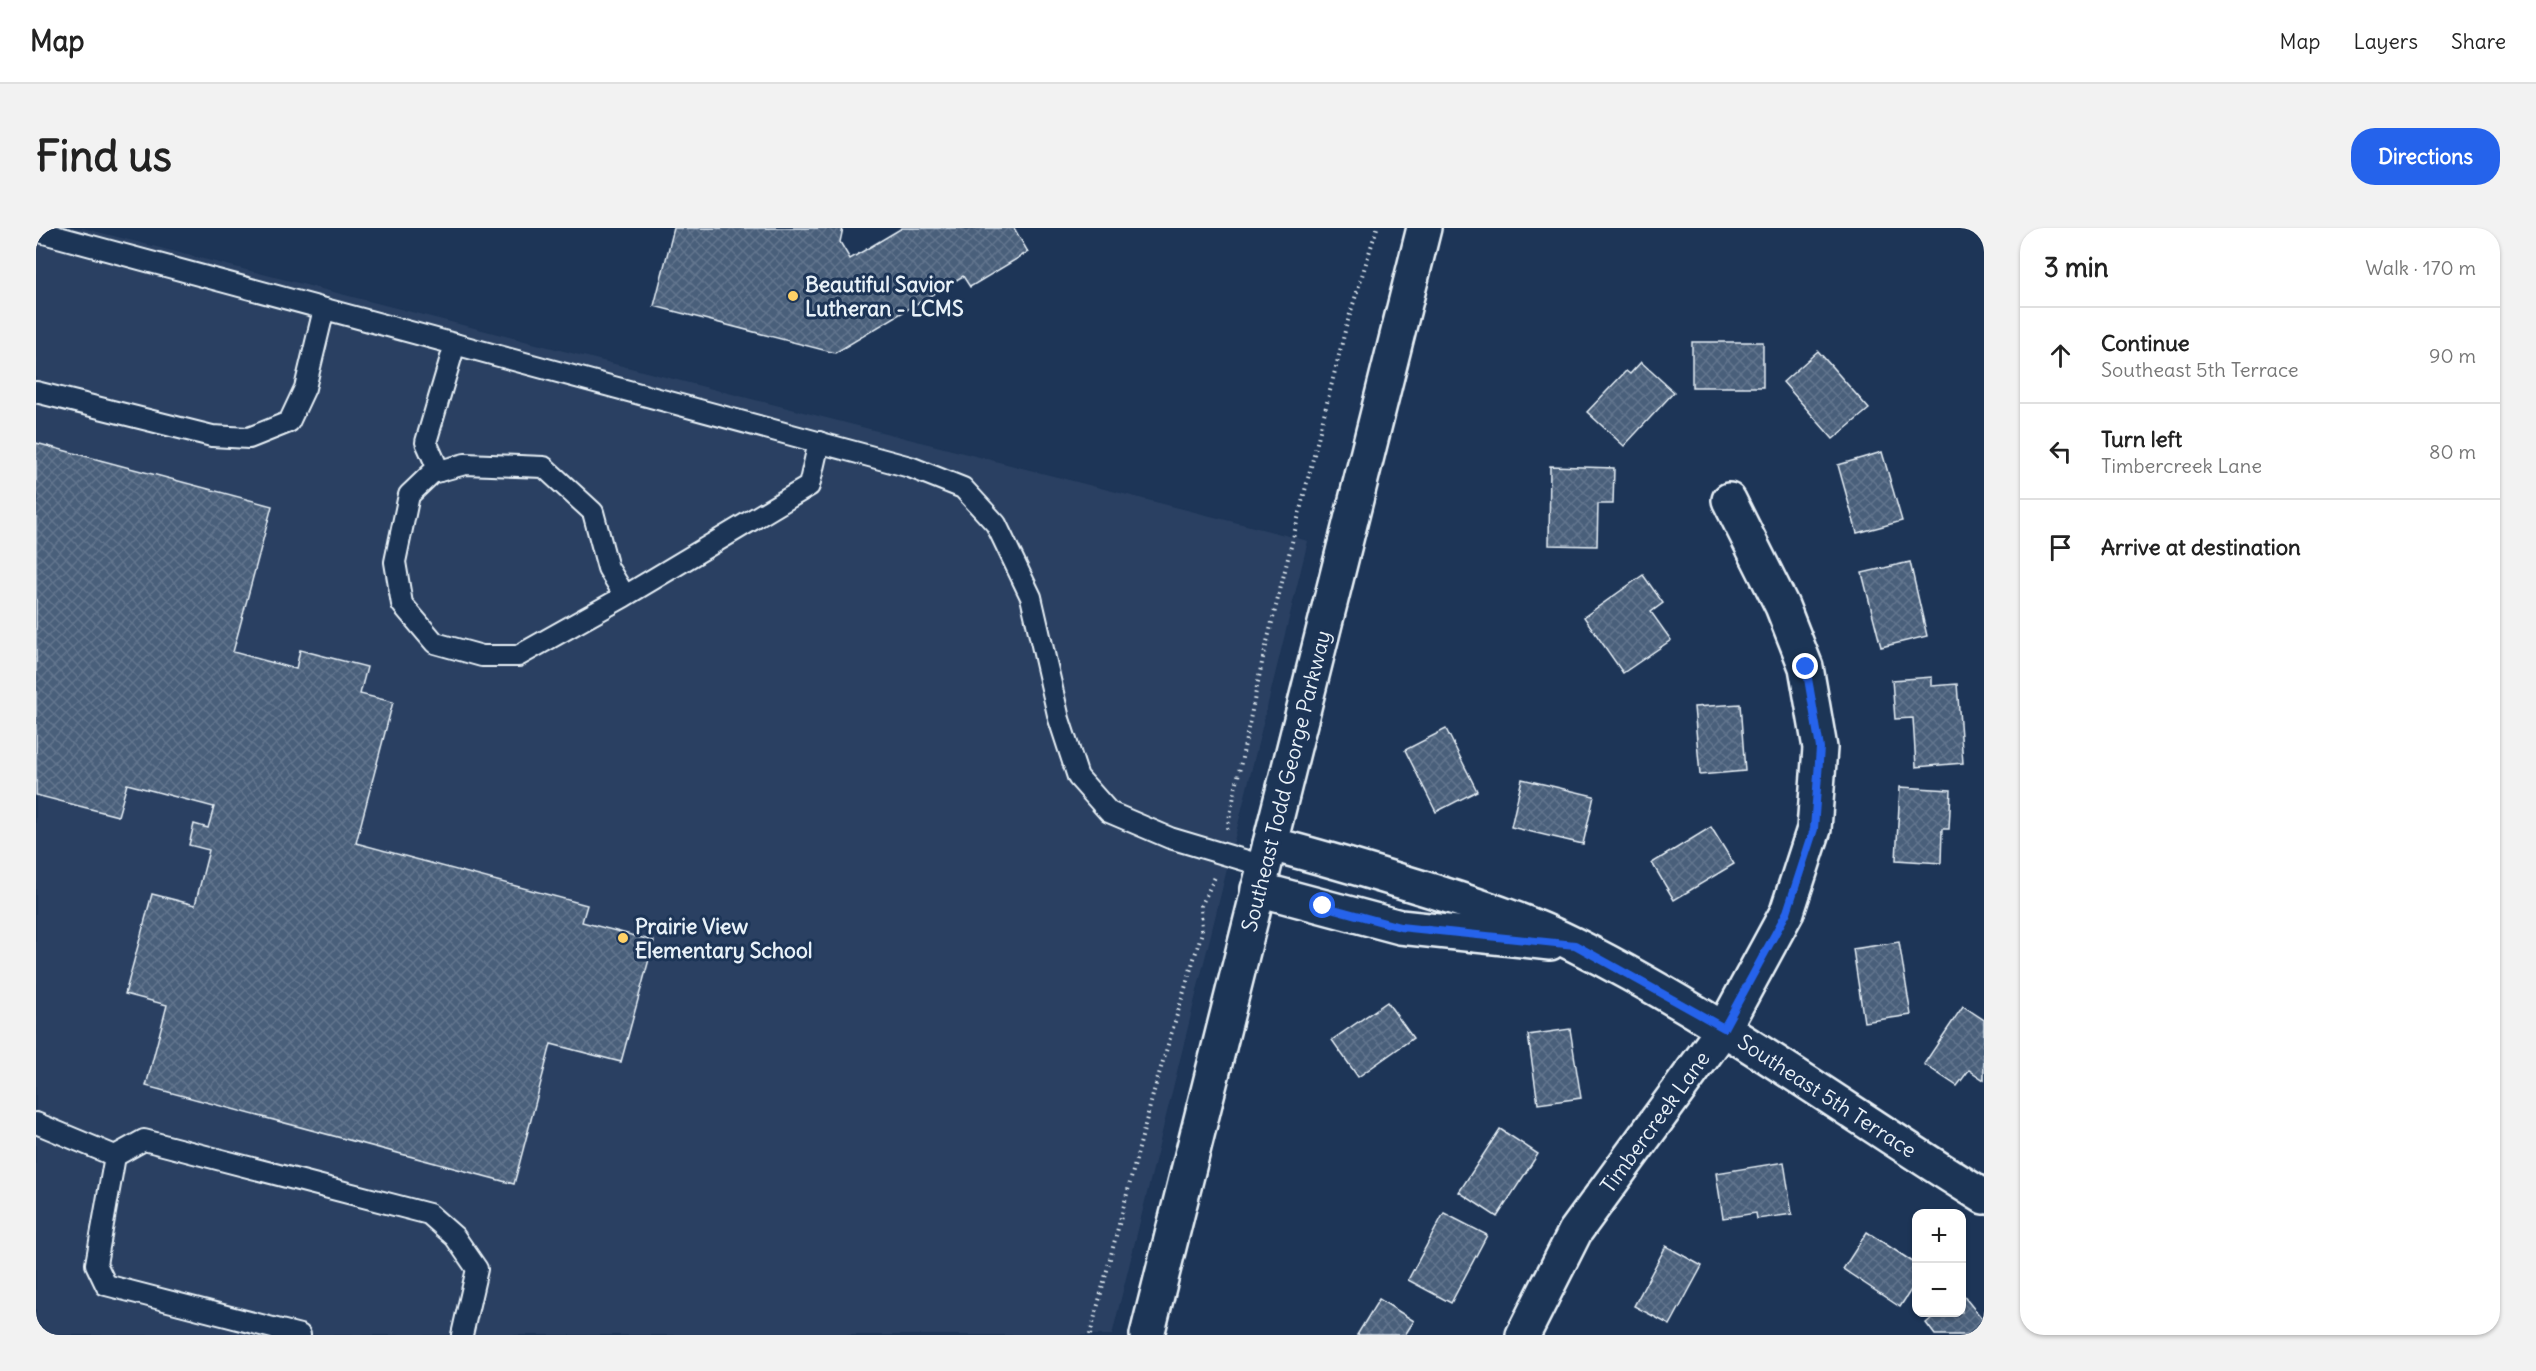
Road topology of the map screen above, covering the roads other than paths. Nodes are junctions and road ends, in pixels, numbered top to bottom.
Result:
1 (1424, 228) edge
2 (36, 231) edge
3 (324, 309) junction
4 (455, 344) junction
5 (36, 392) edge
6 (819, 442) junction
7 (439, 471) junction
8 (1729, 500) dead end
9 (625, 596) junction
10 (1264, 866) junction
11 (1575, 945) junction
12 (1724, 1028) junction
13 (36, 1123) edge
14 (115, 1156) junction
15 (1984, 1197) edge
16 (300, 1335) edge
17 (462, 1335) edge
18 (1147, 1335) edge
19 (1523, 1335) edge

1 - 10 street, Southeast Todd George Parkway
2 - 3 lane
3 - 4 lane
3 - 5 lane
4 - 6 lane
4 - 7 lane
6 - 9 lane
6 - 10 lane
7 - 9 lane
7 - 9 lane
8 - 12 street, Timbercreek Lane
10 - 11 street, Southeast 5th Terrace
10 - 11 street, Southeast 5th Terrace
10 - 18 street, Southeast Todd George Parkway
11 - 12 street, Southeast 5th Terrace
12 - 15 street, Southeast 5th Terrace
12 - 19 street, Timbercreek Lane
13 - 14 lane
14 - 16 lane
14 - 17 lane

